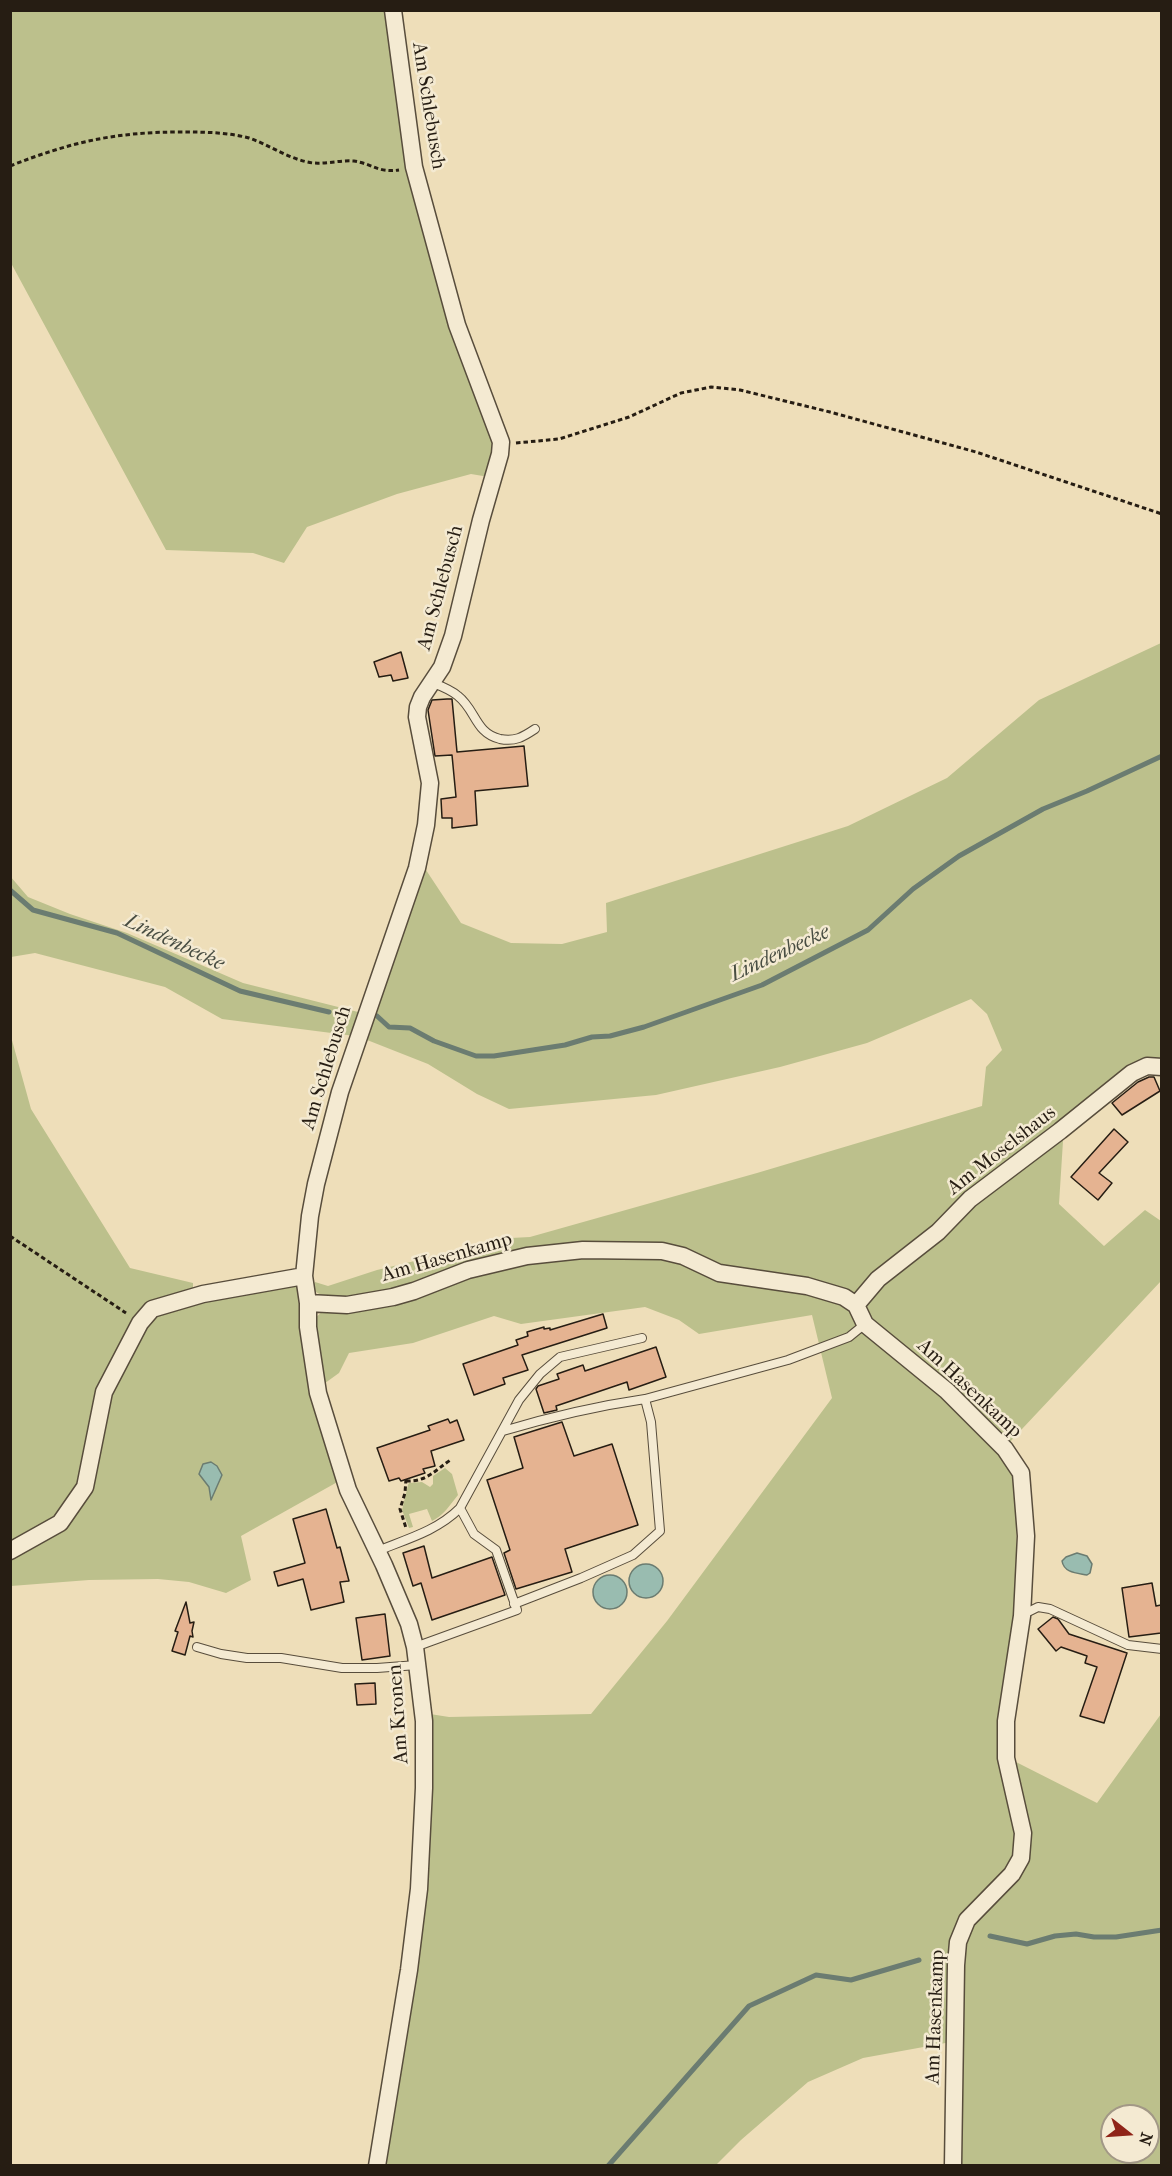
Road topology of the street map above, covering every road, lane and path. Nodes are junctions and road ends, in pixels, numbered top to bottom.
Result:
1 (393, 10) edge
2 (10, 166) edge
3 (414, 167) junction
4 (501, 442) junction
5 (1161, 514) edge
6 (433, 683) junction
7 (535, 729) dead end
8 (1158, 1066) edge
9 (10, 1236) edge
10 (304, 1276) junction
11 (308, 1303) junction
12 (856, 1305) junction
13 (140, 1323) junction
14 (865, 1324) junction
15 (642, 1338) dead end
16 (645, 1399) junction
17 (503, 1431) junction
18 (452, 1459) dead end
19 (460, 1508) junction
20 (409, 1538) junction
21 (10, 1551) edge
22 (377, 1551) junction
23 (514, 1604) junction
24 (1022, 1616) junction
25 (197, 1647) dead end
26 (415, 1647) junction
27 (1161, 1649) edge
28 (417, 1665) junction
29 (377, 2166) edge
30 (953, 2166) edge

1 - 3 street, Am Schlebusch
2 - 3 path
3 - 4 street, Am Schlebusch
4 - 5 path
4 - 6 street, Am Schlebusch
6 - 7 lane
6 - 10 street, Am Schlebusch
8 - 12 street, Am Moselshaus
9 - 13 path
10 - 11 street, Am Kronen
10 - 13 street
11 - 12 street, Am Hasenkamp
11 - 22 street, Am Kronen
12 - 14 street, Am Hasenkamp
13 - 21 street
14 - 16 lane
14 - 24 street, Am Hasenkamp
15 - 17 lane
16 - 17 lane
16 - 23 lane
17 - 19 lane
18 - 20 path
19 - 20 lane
19 - 23 lane
20 - 22 lane
22 - 26 street, Am Kronen
23 - 26 lane
24 - 27 lane
24 - 30 street, Am Hasenkamp
25 - 28 lane
26 - 28 street, Am Kronen
28 - 29 street, Am Kronen

